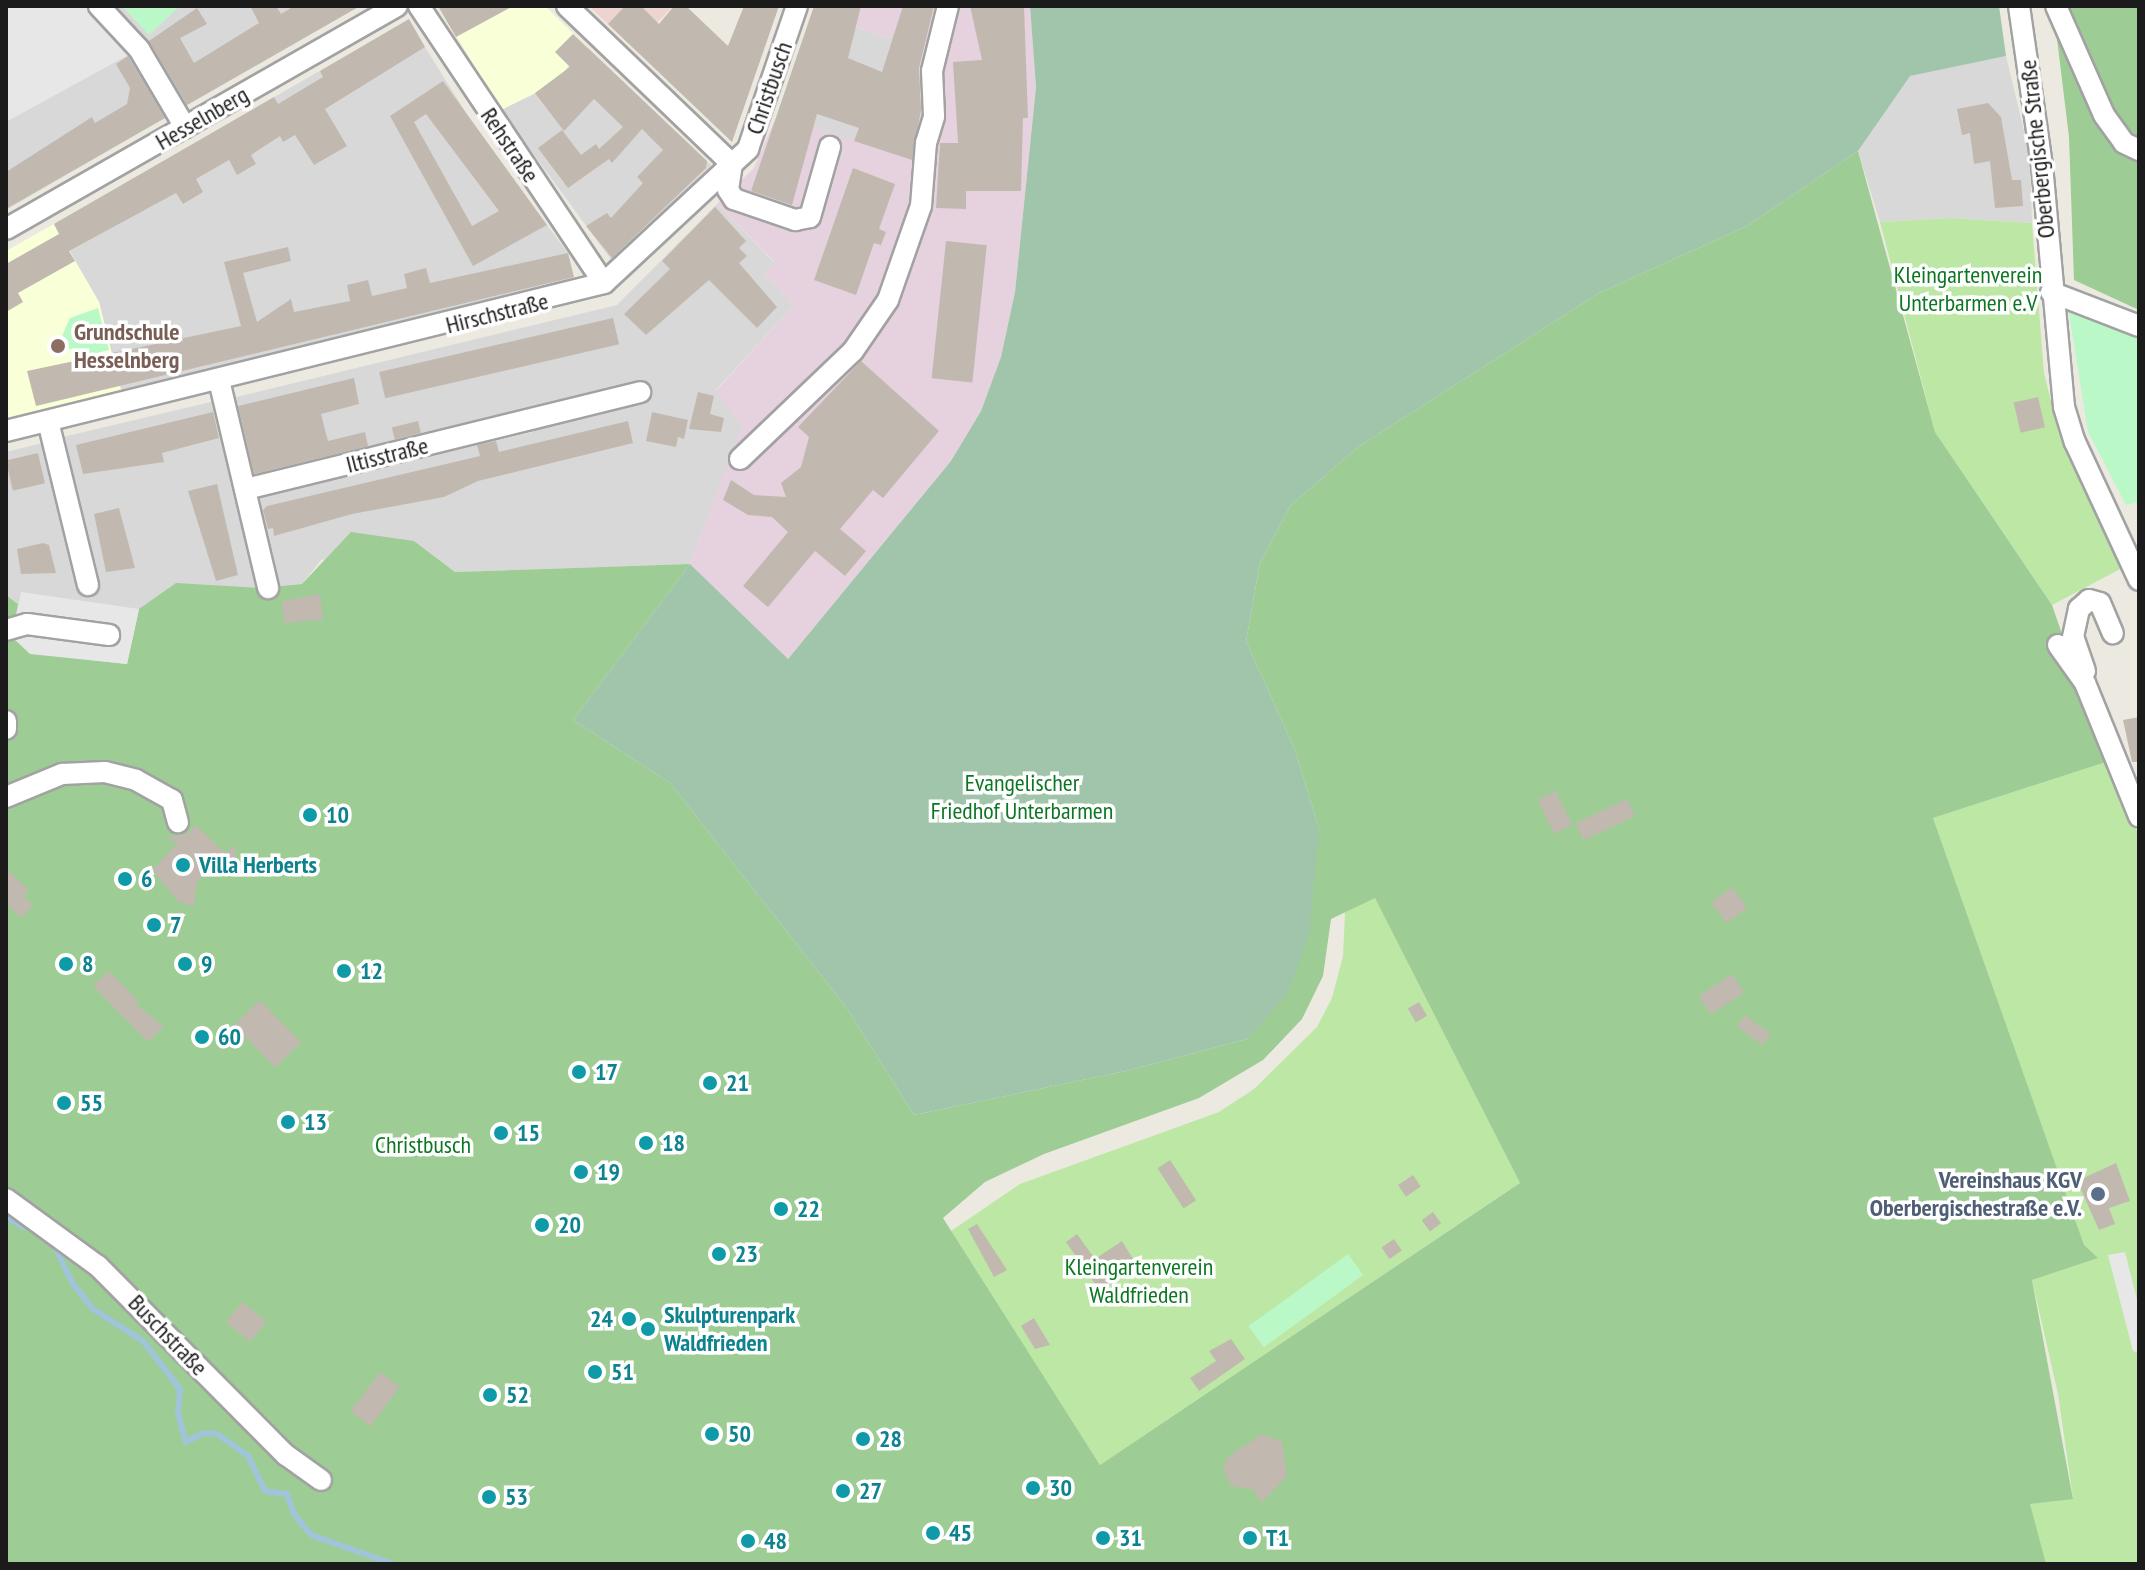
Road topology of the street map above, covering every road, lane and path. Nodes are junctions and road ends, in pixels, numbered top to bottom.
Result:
1 (99, 6) edge
2 (397, 6) edge
3 (419, 6) edge
4 (567, 6) edge
5 (797, 6) edge
6 (948, 6) edge
7 (2019, 6) edge
8 (2056, 6) edge
9 (185, 127) junction
10 (830, 147) dead end
11 (2139, 150) edge
12 (732, 164) junction
13 (6, 229) edge
14 (604, 283) junction
15 (2051, 292) junction
16 (2139, 326) edge
17 (219, 380) junction
18 (640, 392) dead end
19 (48, 421) junction
20 (6, 431) edge
21 (740, 459) dead end
22 (246, 489) junction
23 (2139, 580) edge
24 (88, 585) dead end
25 (268, 588) dead end
26 (6, 630) edge
27 (2113, 633) dead end
28 (109, 635) dead end
29 (2058, 645) dead end
30 (2085, 683) junction
31 (6, 721) edge
32 (6, 729) edge
33 (6, 797) edge
34 (2139, 816) edge
35 (178, 822) dead end
36 (6, 1199) edge
37 (321, 1480) dead end

1 - 9 street
2 - 9 street, Hesselnberg
3 - 14 street, Rehstraße
4 - 12 street
5 - 12 street, Christbusch
6 - 21 street
7 - 15 street, Oberbergische Straße
8 - 11 street
9 - 13 street, Hesselnberg
10 - 12 street
12 - 14 street, Hirschstraße
14 - 17 street, Hirschstraße
15 - 16 street
15 - 23 street, Oberbergische Straße
17 - 19 street, Hirschstraße
17 - 22 street
18 - 22 street, Iltisstraße
19 - 20 street, Hirschstraße
19 - 24 street
22 - 25 street
26 - 28 street
27 - 30 street
29 - 30 street
30 - 34 street
31 - 32 street
33 - 35 street
36 - 37 street, Buschstraße

